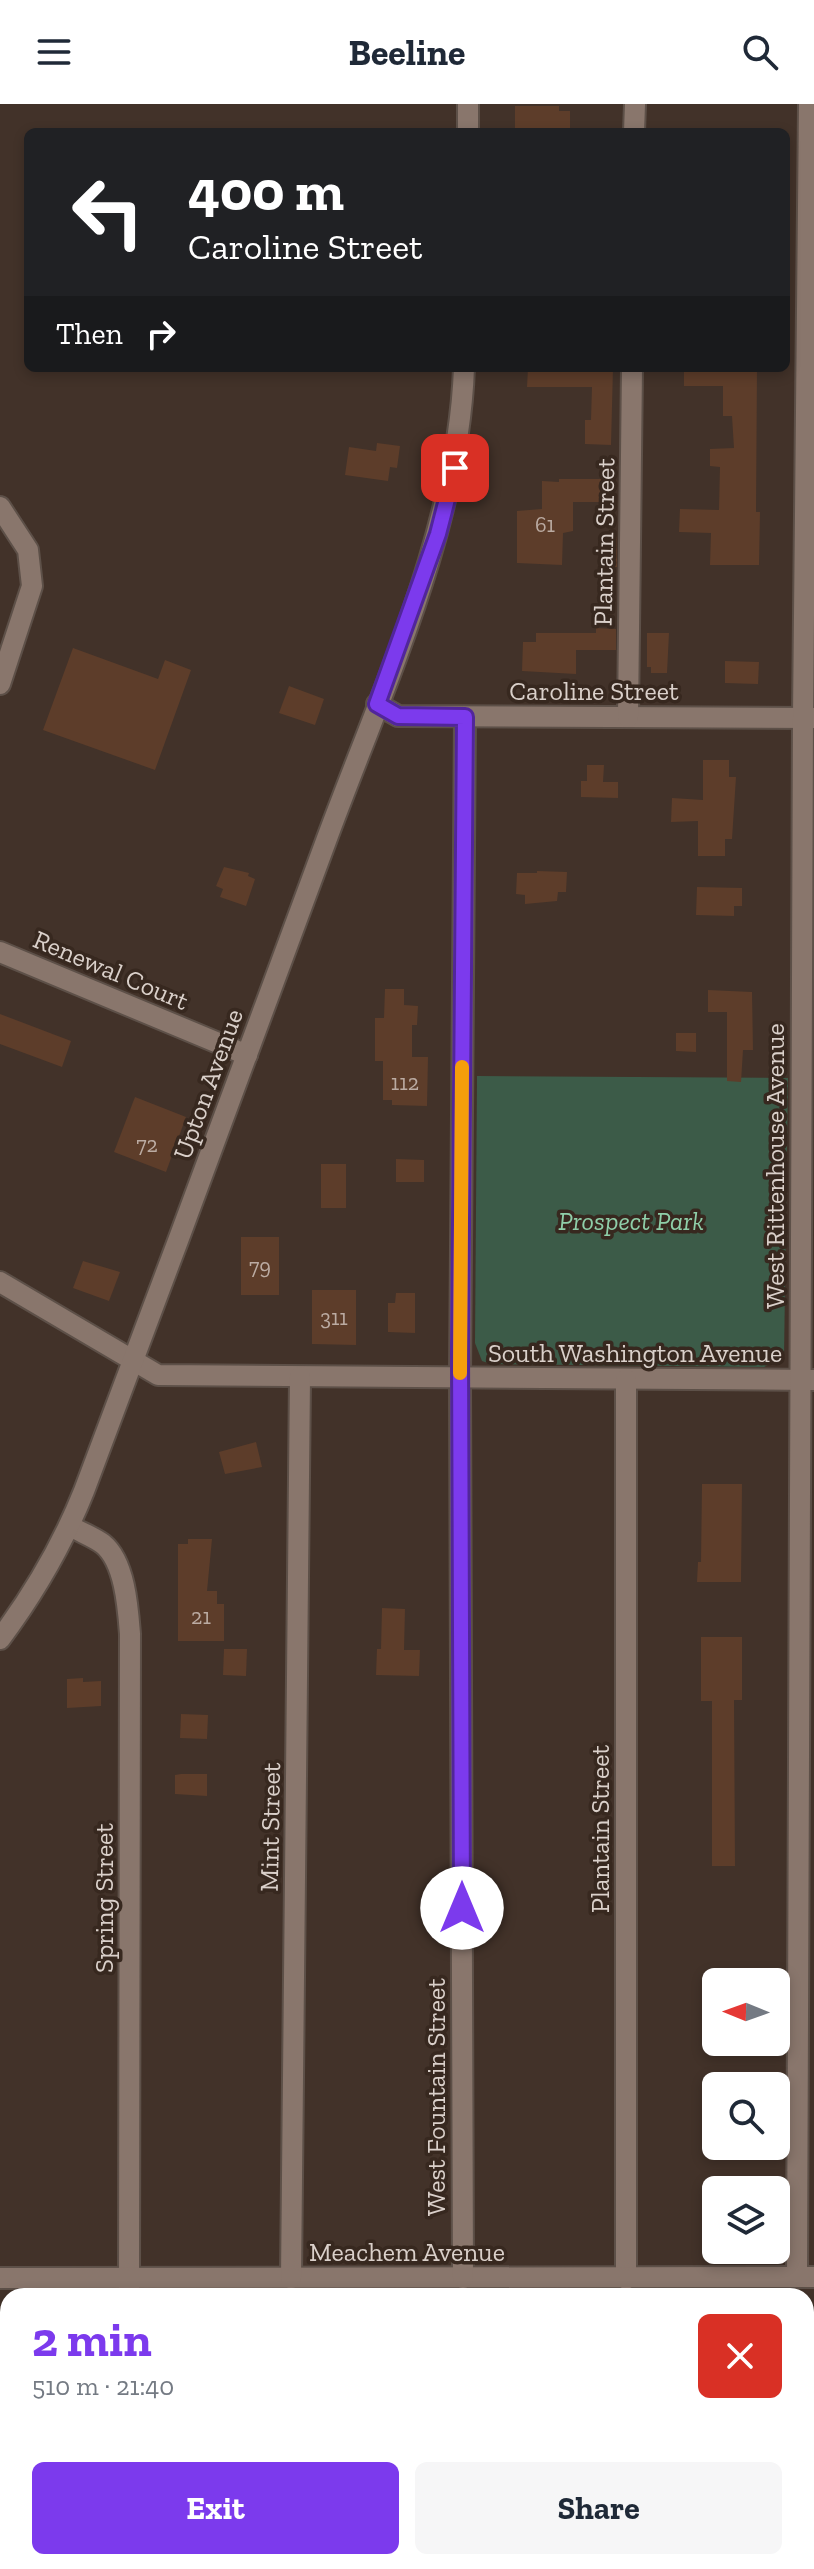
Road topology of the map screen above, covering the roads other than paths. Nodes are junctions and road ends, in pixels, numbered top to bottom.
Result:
1 (468, 104) edge
2 (635, 104) edge
3 (809, 104) edge
4 (468, 128) edge
5 (634, 128) edge
6 (464, 372) edge
7 (632, 372) edge
8 (0, 507) edge
9 (0, 684) edge
10 (377, 704) junction
11 (465, 717) junction
12 (628, 717) junction
13 (809, 718) edge
14 (0, 952) edge
15 (247, 1055) junction
16 (0, 1282) edge
17 (133, 1361) junction
18 (300, 1377) junction
19 (460, 1378) junction
20 (626, 1379) junction
21 (807, 1380) edge
22 (70, 1526) junction
23 (0, 1639) edge
24 (806, 2277) edge
25 (0, 2278) edge
26 (291, 2278) junction
27 (463, 2278) junction
28 (626, 2279) junction
29 (129, 2287) edge
30 (378, 2287) edge
31 (705, 2287) edge

1 - 4 street
2 - 5 street
3 - 13 street, West Rittenhouse Avenue
6 - 10 street, Upton Avenue
7 - 12 street, Plantain Street
8 - 9 street
10 - 11 street, Caroline Street
10 - 15 street, Upton Avenue
11 - 12 street, Caroline Street
11 - 19 street, West Fountain Street
12 - 13 street, Caroline Street
13 - 21 street, West Rittenhouse Avenue
14 - 15 street, Renewal Court
15 - 17 street, Upton Avenue
16 - 17 street, South Washington Avenue
17 - 18 street, South Washington Avenue
17 - 22 street, Upton Avenue
18 - 19 street, South Washington Avenue
18 - 26 street, Mint Street
19 - 20 street, South Washington Avenue
19 - 27 street, West Fountain Street
20 - 21 street, South Washington Avenue
20 - 28 street, Plantain Street
21 - 24 street, West Rittenhouse Avenue
22 - 23 street, Upton Avenue
22 - 29 street, Spring Street
24 - 31 street, Meachem Avenue
25 - 29 street, Meachem Avenue
26 - 29 street, Meachem Avenue
26 - 30 street, Meachem Avenue
27 - 28 street, Meachem Avenue
27 - 30 street, Meachem Avenue
28 - 31 street, Meachem Avenue

